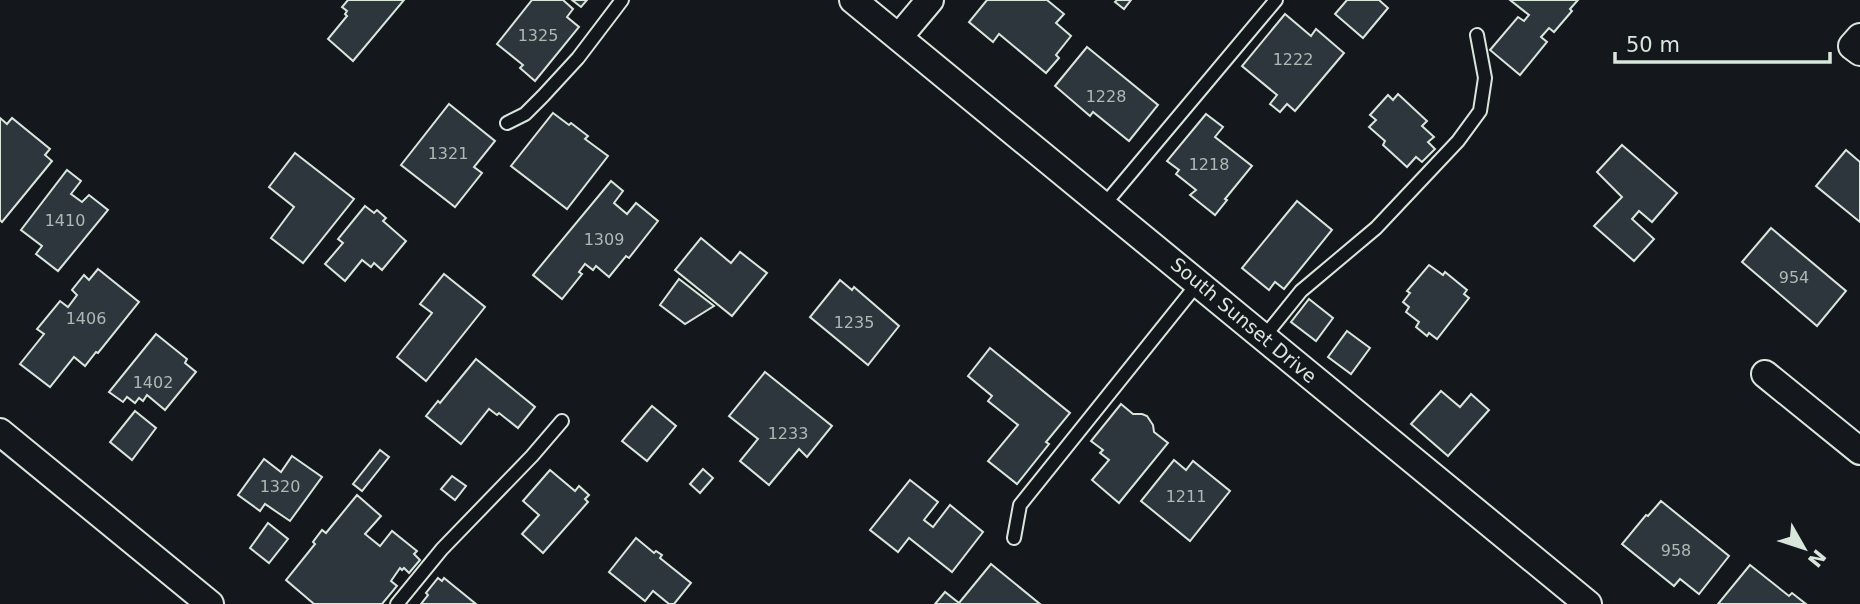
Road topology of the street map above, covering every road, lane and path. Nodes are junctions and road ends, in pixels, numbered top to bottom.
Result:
1 (622, 0) edge
2 (853, 0) edge
3 (930, 0) edge
4 (1276, 0) edge
5 (1478, 35) dead end
6 (899, 37) junction
7 (507, 123) dead end
8 (1104, 205) junction
9 (1198, 283) junction
10 (1264, 337) junction
11 (1765, 374) dead end
12 (562, 421) dead end
13 (0, 432) edge
14 (1860, 452) edge
15 (1014, 538) dead end
16 (210, 604) edge
17 (397, 604) edge
18 (1588, 604) edge

1 - 7 lane
2 - 6 street, South Sunset Drive
3 - 6 street
4 - 8 lane
5 - 10 lane
6 - 8 street, South Sunset Drive
8 - 9 street, South Sunset Drive
9 - 10 street, South Sunset Drive
9 - 15 lane
10 - 18 street, South Sunset Drive
11 - 14 street
12 - 17 lane
13 - 16 street

